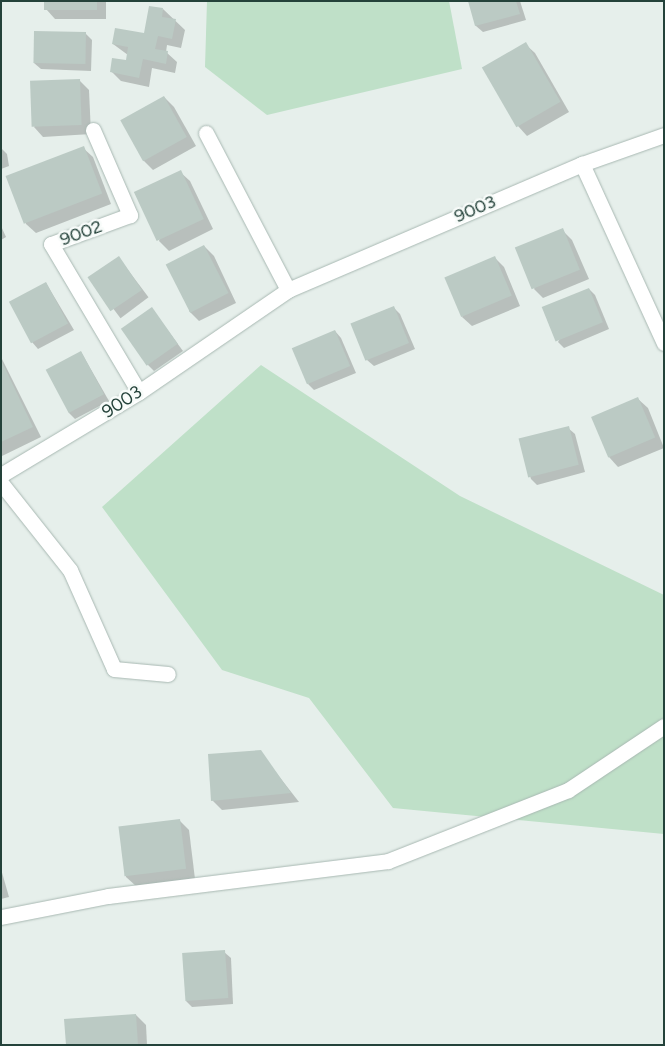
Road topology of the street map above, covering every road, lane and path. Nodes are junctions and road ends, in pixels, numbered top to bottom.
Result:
1 (93, 130) dead end
2 (206, 133) dead end
3 (664, 134) edge
4 (582, 164) junction
5 (288, 290) junction
6 (664, 344) edge
7 (138, 392) junction
8 (1, 475) edge
9 (1, 483) edge
10 (168, 674) dead end
11 (664, 726) edge
12 (1, 917) edge

1 - 7 street, 9002
2 - 5 street
3 - 4 street, 9003
4 - 5 street, 9003
4 - 6 street
5 - 7 street, 9003
7 - 8 street, 9003
9 - 10 street
11 - 12 street

